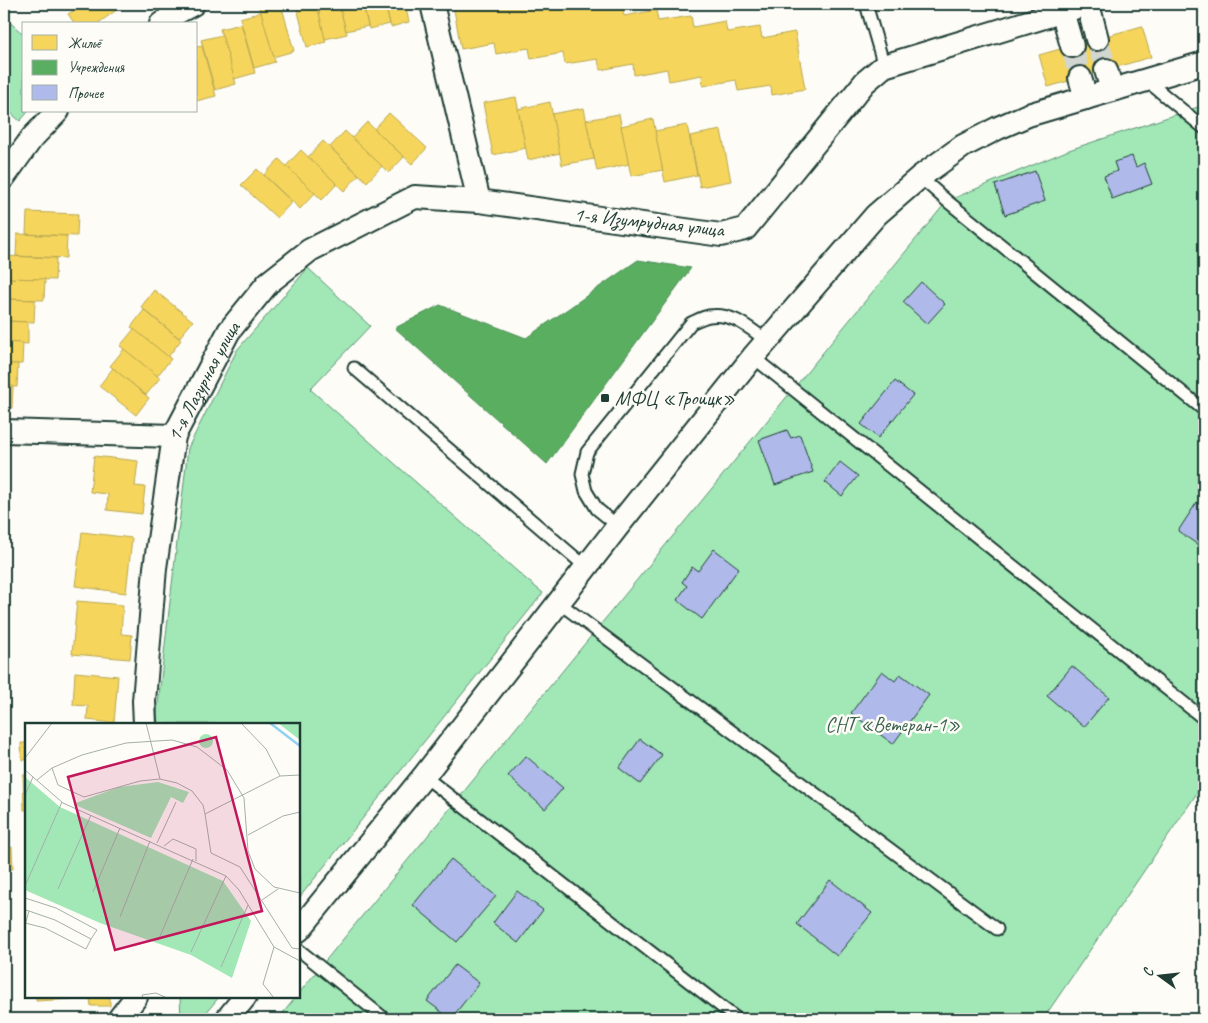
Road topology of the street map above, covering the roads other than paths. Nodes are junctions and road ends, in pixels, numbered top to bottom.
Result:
1 (193, 4) edge
2 (432, 4) edge
3 (866, 4) edge
4 (1087, 4) edge
5 (1062, 11) junction
6 (164, 22) edge
7 (1097, 39) tunnel mouth
8 (1072, 46) tunnel mouth
9 (1204, 63) edge
10 (884, 66) junction
11 (1146, 80) junction
12 (57, 112) edge
13 (1204, 128) edge
14 (4, 177) edge
15 (920, 177) junction
16 (479, 201) junction
17 (760, 349) junction
18 (354, 368) dead end
19 (1204, 410) edge
20 (4, 431) edge
21 (174, 436) junction
22 (618, 526) junction
23 (586, 568) junction
24 (558, 602) junction
25 (1204, 719) edge
26 (145, 723) edge
27 (424, 776) junction
28 (300, 929) edge
29 (997, 929) dead end
30 (300, 951) edge
31 (135, 998) edge
32 (244, 998) edge
33 (118, 1019) edge
34 (227, 1019) edge
35 (385, 1019) edge
36 (737, 1019) edge

1 - 6 street
2 - 16 street
3 - 10 lane
4 - 5 street, 1-я Изумрудная улица
4 - 7 street
5 - 8 street
5 - 10 street, 1-я Изумрудная улица
9 - 11 street
10 - 16 street, 1-я Изумрудная улица
11 - 13 lane
11 - 15 street
12 - 14 street
15 - 17 street
15 - 19 lane
16 - 21 street, 1-я Лазурная улица
17 - 22 street
17 - 22 lane
17 - 25 lane
18 - 23 lane
20 - 21 street
21 - 26 street, 1-я Лазурная улица
22 - 23 street
23 - 24 street
24 - 27 street
24 - 29 lane
27 - 28 street
27 - 36 lane
30 - 35 lane
31 - 33 street
32 - 34 street

